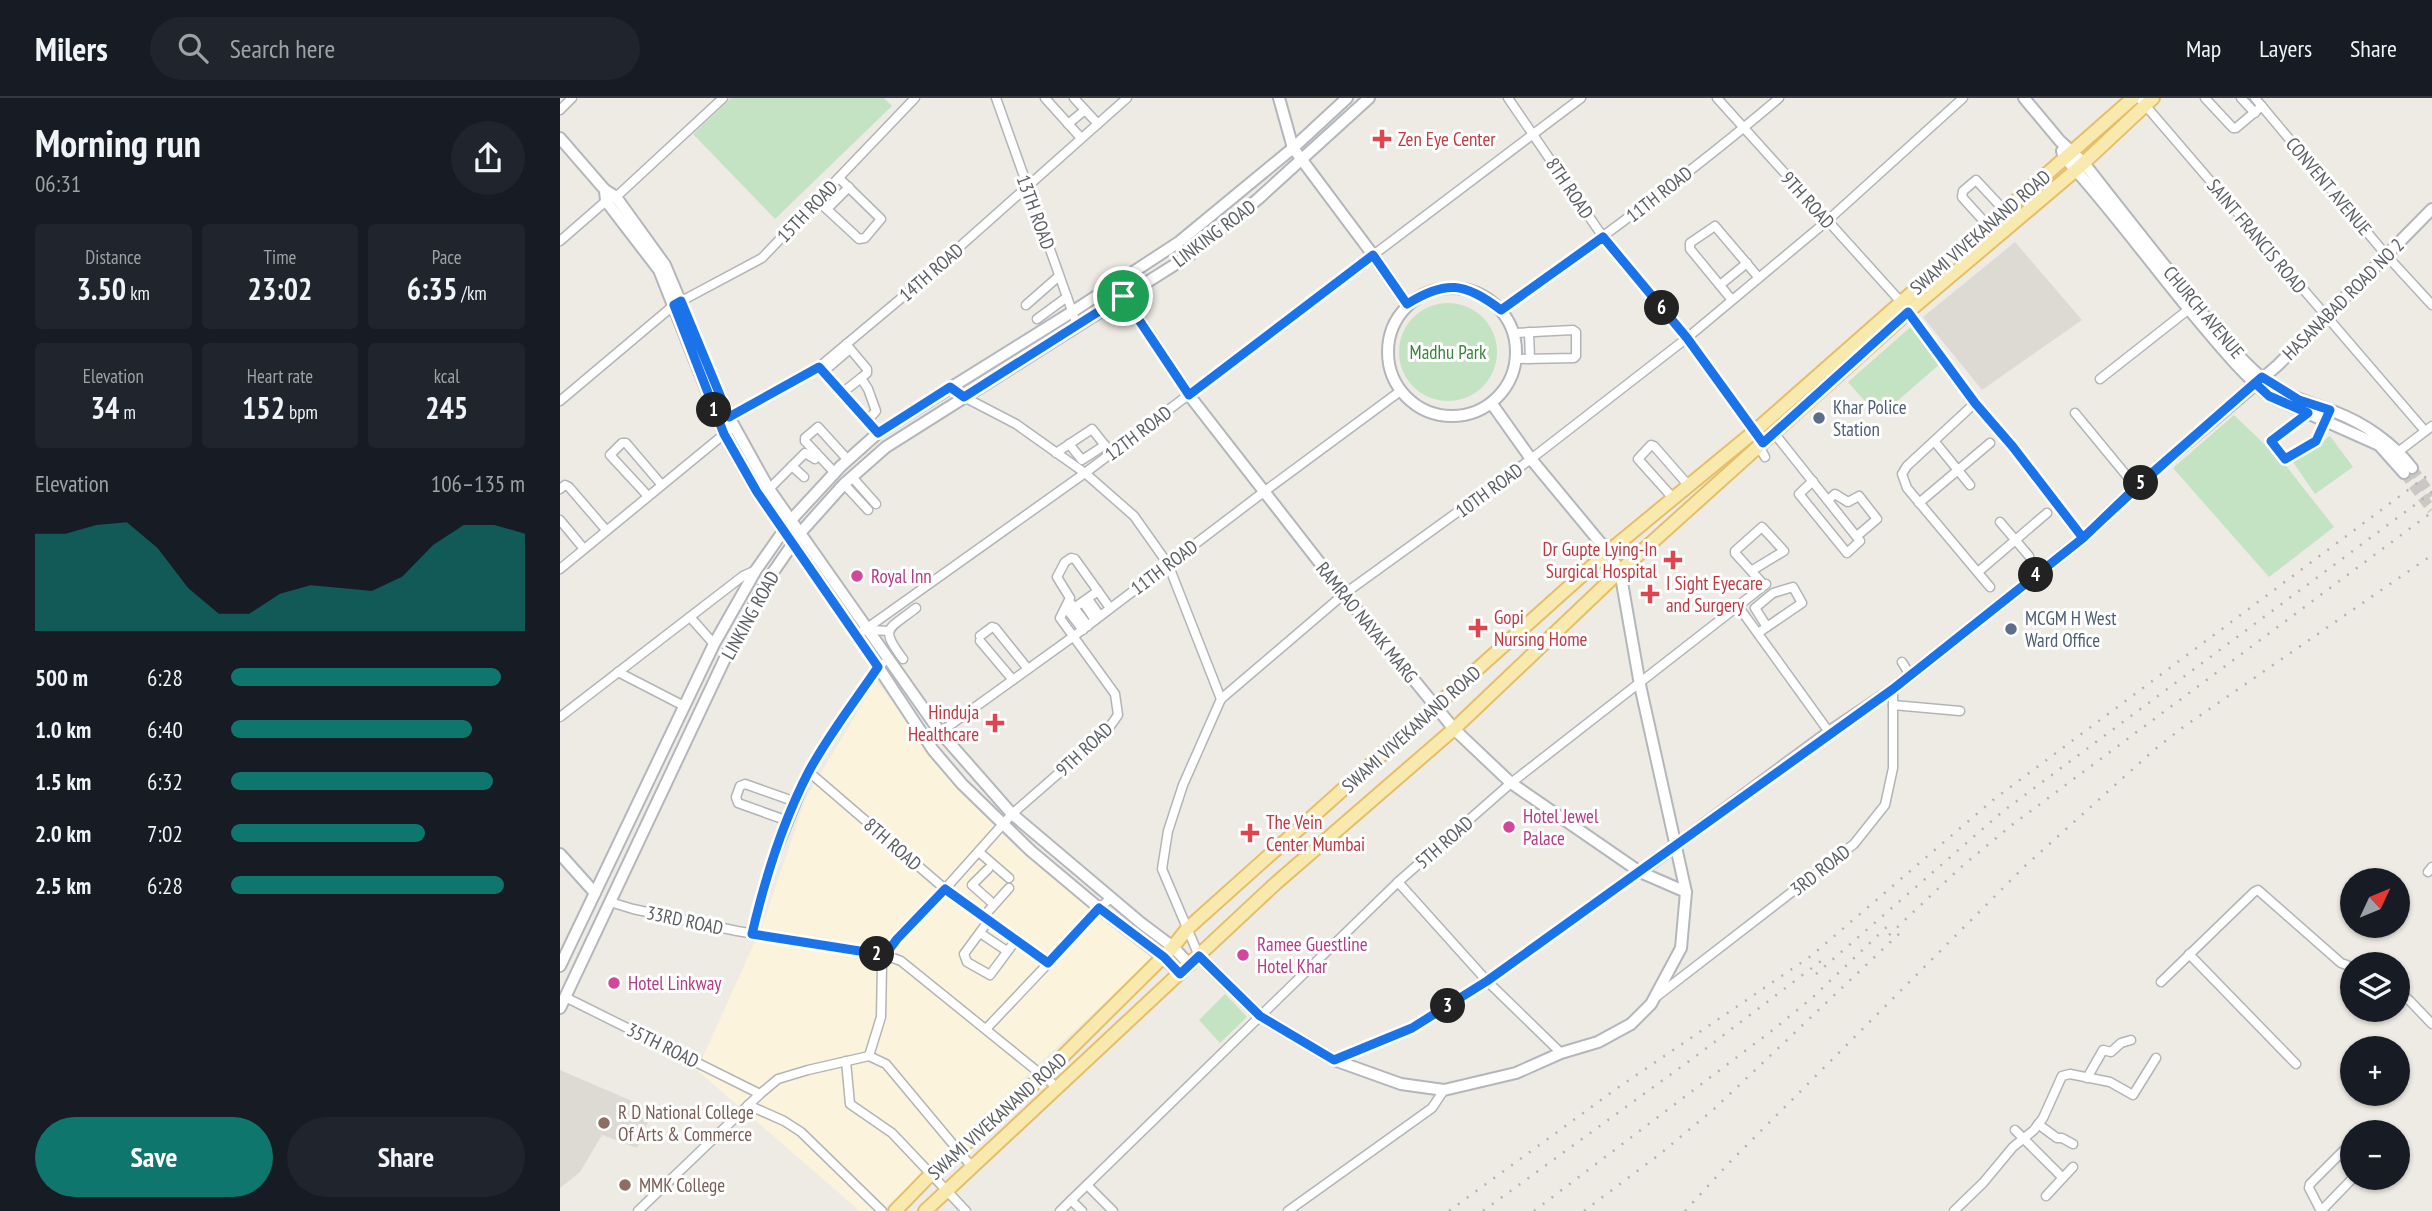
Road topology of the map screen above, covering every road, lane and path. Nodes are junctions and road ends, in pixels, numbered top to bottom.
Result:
1 (572, 98) edge
2 (723, 98) edge
3 (915, 98) edge
4 (996, 98) edge
5 (1045, 98) edge
6 (1074, 98) edge
7 (1127, 98) edge
8 (1279, 98) edge
9 (1347, 98) edge
10 (1369, 98) edge
11 (1508, 98) edge
12 (1581, 98) edge
13 (1717, 98) edge
14 (1779, 98) edge
15 (1963, 98) edge
16 (2024, 98) edge
17 (2133, 98) edge
18 (2205, 98) edge
19 (2241, 98) edge
20 (2255, 98) edge
21 (2146, 100) edge
22 (560, 110) edge
23 (1084, 110) junction
24 (2258, 110) junction
25 (1068, 124) junction
26 (1098, 124) junction
27 (1743, 128) junction
28 (1534, 134) junction
29 (1081, 138) junction
30 (561, 140) edge
31 (1292, 143) junction
32 (2068, 154) junction
33 (1302, 158) junction
34 (2080, 167) junction
35 (839, 178) junction
36 (849, 187) junction
37 (1026, 187) junction
38 (609, 196) junction
39 (818, 201) junction
40 (827, 209) junction
41 (2432, 209) edge
42 (2004, 210) junction
43 (1827, 221) junction
44 (1987, 225) junction
45 (1998, 236) junction
46 (1603, 237) junction
47 (560, 241) edge
48 (1373, 255) junction
49 (2387, 256) junction
50 (1747, 263) junction
51 (1059, 276) junction
52 (1759, 278) junction
53 (1114, 283) junction
54 (1720, 285) junction
55 (1045, 289) junction
56 (1123, 296) junction
57 (1067, 297) junction
58 (1732, 300) junction
59 (1056, 301) dead end
60 (678, 303) junction
61 (1407, 304) junction
62 (1026, 305) dead end
63 (2432, 305) edge
64 (1905, 307) junction
65 (1049, 309) junction
66 (2189, 309) junction
67 (1501, 310) junction
68 (1072, 312) junction
69 (2326, 316) junction
70 (1037, 319) dead end
71 (1058, 320) junction
72 (1077, 325) junction
73 (1529, 332) junction
74 (1514, 333) junction
75 (1687, 338) junction
76 (848, 347) junction
77 (1517, 359) junction
78 (1530, 359) junction
79 (821, 370) junction
80 (861, 378) junction
81 (2099, 379) dead end
82 (2258, 380) junction
83 (950, 387) junction
84 (1399, 392) junction
85 (842, 393) junction
86 (1189, 395) junction
87 (964, 397) junction
88 (560, 401) edge
89 (1975, 403) junction
90 (1492, 404) junction
91 (2075, 413) dead end
92 (2308, 413) junction
93 (2328, 415) junction
94 (870, 418) junction
95 (727, 425) junction
96 (2429, 428) edge
97 (882, 431) junction
98 (1755, 431) junction
99 (1774, 433) junction
100 (1935, 442) junction
101 (1990, 443) dead end
102 (1069, 444) junction
103 (1105, 445) junction
104 (1763, 449) junction
105 (2398, 452) junction
106 (1056, 453) junction
107 (1111, 453) junction
108 (1724, 457) junction
109 (1531, 459) junction
110 (848, 460) junction
111 (792, 466) junction
112 (1735, 468) junction
113 (1958, 470) junction
114 (1085, 473) junction
115 (834, 474) junction
116 (804, 477) dead end
117 (848, 480) junction
118 (647, 481) dead end
119 (1813, 481) junction
120 (1970, 485) dead end
121 (658, 486) junction
122 (1689, 486) junction
123 (2136, 487) junction
124 (560, 489) edge
125 (1265, 491) junction
126 (765, 493) junction
127 (647, 495) junction
128 (1674, 498) junction
129 (1828, 500) junction
130 (1919, 503) junction
131 (876, 504) dead end
132 (868, 510) dead end
133 (1837, 512) junction
134 (2048, 513) dead end
135 (560, 520) edge
136 (791, 520) junction
137 (2000, 522) dead end
138 (1822, 524) junction
139 (783, 530) junction
140 (801, 532) junction
141 (596, 534) junction
142 (1857, 536) junction
143 (2083, 538) junction
144 (2016, 540) junction
145 (793, 542) junction
146 (584, 549) junction
147 (1608, 552) junction
148 (2029, 556) dead end
149 (1168, 564) junction
150 (560, 569) edge
151 (756, 570) junction
152 (1620, 571) junction
153 (1751, 571) junction
154 (1978, 572) junction
155 (1764, 586) junction
156 (1990, 587) dead end
157 (1344, 594) junction
158 (1090, 597) junction
159 (1768, 598) junction
160 (908, 599) junction
161 (1070, 606) junction
162 (1738, 606) junction
163 (691, 617) junction
164 (1097, 619) junction
165 (1767, 627) junction
166 (870, 629) junction
167 (1758, 633) junction
168 (857, 635) junction
169 (1074, 636) junction
170 (885, 637) junction
171 (714, 644) junction
172 (728, 652) junction
173 (899, 659) junction
174 (1021, 661) junction
175 (1902, 662) dead end
176 (878, 667) junction
177 (1028, 669) junction
178 (1008, 670) junction
179 (618, 672) junction
180 (1910, 676) junction
181 (1015, 679) junction
182 (1640, 685) junction
183 (1893, 689) junction
184 (1221, 699) junction
185 (1893, 705) junction
186 (684, 706) junction
187 (1436, 707) junction
188 (1960, 711) dead end
189 (560, 717) edge
190 (1454, 729) junction
191 (940, 732) junction
192 (1829, 733) junction
193 (928, 741) junction
194 (809, 772) junction
195 (1511, 783) junction
196 (796, 802) junction
197 (1012, 814) junction
198 (788, 821) junction
199 (1003, 825) junction
200 (1676, 844) junction
201 (979, 852) junction
202 (560, 854) edge
203 (971, 861) junction
204 (990, 870) junction
205 (1640, 872) junction
206 (1009, 878) dead end
207 (1398, 882) junction
208 (1009, 888) dead end
209 (945, 889) junction
210 (977, 890) junction
211 (1686, 892) junction
212 (595, 893) junction
213 (1111, 897) junction
214 (993, 900) junction
215 (610, 902) junction
216 (965, 903) junction
217 (1099, 908) junction
218 (983, 916) junction
219 (1187, 929) junction
220 (980, 933) junction
221 (752, 934) junction
222 (1016, 940) junction
223 (1173, 947) junction
224 (1007, 951) junction
225 (2189, 954) junction
226 (885, 955) junction
227 (1164, 957) junction
228 (2340, 961) edge
229 (1048, 963) junction
230 (1190, 965) junction
231 (560, 966) edge
232 (1487, 981) junction
233 (2161, 982) dead end
234 (1654, 998) junction
235 (2410, 1001) edge
236 (563, 1003) edge
237 (1260, 1016) junction
238 (2432, 1024) edge
239 (986, 1029) junction
240 (2131, 1040) dead end
241 (1561, 1053) junction
242 (869, 1056) junction
243 (2156, 1058) dead end
244 (1334, 1060) junction
245 (846, 1062) junction
246 (2296, 1064) dead end
247 (1044, 1075) junction
248 (2087, 1078) junction
249 (1058, 1088) junction
250 (1444, 1090) junction
251 (760, 1094) junction
252 (748, 1105) junction
253 (2038, 1124) junction
254 (2015, 1130) dead end
255 (2023, 1139) junction
256 (2073, 1144) dead end
257 (958, 1152) junction
258 (2340, 1154) edge
259 (972, 1167) junction
260 (2073, 1167) dead end
261 (931, 1174) junction
262 (2062, 1177) junction
263 (1087, 1185) junction
264 (2341, 1190) edge
265 (947, 1191) junction
266 (2046, 1196) dead end
267 (1071, 1200) junction
268 (638, 1211) edge
269 (881, 1211) edge
270 (895, 1211) edge
271 (925, 1211) edge
272 (966, 1211) edge
273 (1060, 1211) edge
274 (1082, 1211) edge
275 (1113, 1211) edge
276 (1288, 1211) edge
277 (1954, 1211) edge
278 (2321, 1211) edge

1 - 22 street
2 - 38 street
3 - 35 street, 15TH ROAD
4 - 37 street, 13TH ROAD
5 - 25 street
6 - 23 street
7 - 26 street, 14TH ROAD
8 - 31 street
9 - 31 street, LINKING ROAD
10 - 33 street, LINKING ROAD
11 - 28 street, 8TH ROAD
12 - 28 street, 12TH ROAD
13 - 27 street, 9TH ROAD
14 - 27 street, 11TH ROAD
15 - 43 street, 10TH ROAD
16 - 32 street
17 - 32 main road, SWAMI VIVEKANAND ROAD
18 - 24 street
19 - 24 street
20 - 24 street, CONVENT AVENUE
21 - 34 main road, SWAMI VIVEKANAND ROAD
21 - 69 street, SAINT FRANCIS ROAD
23 - 25 street
23 - 26 street
24 - 49 street, CONVENT AVENUE
25 - 29 street
26 - 29 street, 14TH ROAD
27 - 43 street, 9TH ROAD
27 - 46 street, 11TH ROAD
28 - 46 street, 8TH ROAD
28 - 48 street, 12TH ROAD
29 - 37 street, 14TH ROAD
30 - 38 street
31 - 33 street
31 - 53 street, LINKING ROAD
32 - 34 street, CHURCH AVENUE
32 - 42 main road, SWAMI VIVEKANAND ROAD
33 - 48 street
33 - 56 street, LINKING ROAD
34 - 45 main road, SWAMI VIVEKANAND ROAD
34 - 66 street
34 - 82 street, CHURCH AVENUE
35 - 36 street
35 - 39 street, 15TH ROAD
36 - 40 street
36 - 40 street
37 - 51 street, 13TH ROAD
37 - 76 street, 14TH ROAD
38 - 47 street
38 - 60 street
39 - 40 street
39 - 60 street, 15TH ROAD
41 - 49 street, HASANABAD ROAD NO 2
42 - 44 main road, SWAMI VIVEKANAND ROAD
42 - 44 street
43 - 52 street, 10TH ROAD
43 - 64 street, 9TH ROAD
44 - 45 street
44 - 64 main road, SWAMI VIVEKANAND ROAD
45 - 64 main road, SWAMI VIVEKANAND ROAD
46 - 67 street, 11TH ROAD
46 - 75 street, 8TH ROAD
48 - 61 street
48 - 86 street, 12TH ROAD
49 - 63 street, CONVENT AVENUE
49 - 69 street, HASANABAD ROAD NO 2
50 - 52 street
50 - 54 street
50 - 54 street
51 - 55 street
51 - 57 street, 13TH ROAD
52 - 58 street, 10TH ROAD
53 - 56 street, RAMRAO NAYAK MARG
53 - 68 street, LINKING ROAD
54 - 58 street
55 - 59 street
55 - 62 street
56 - 72 street, LINKING ROAD
56 - 86 street, RAMRAO NAYAK MARG
57 - 65 street
57 - 68 street, 13TH ROAD
58 - 75 street, 10TH ROAD
60 - 88 street, 15TH ROAD
60 - 95 street
61 - 67 street
61 - 84 street
64 - 89 street, 9TH ROAD
64 - 98 main road, SWAMI VIVEKANAND ROAD
64 - 99 main road, SWAMI VIVEKANAND ROAD
65 - 70 street
65 - 71 street
66 - 81 street
66 - 82 street
67 - 74 street
68 - 71 street, LINKING ROAD
68 - 72 street, 13TH ROAD
69 - 82 street, HASANABAD ROAD NO 2
69 - 96 street, SAINT FRANCIS ROAD
71 - 83 street, LINKING ROAD
72 - 87 street, LINKING ROAD
73 - 74 street
73 - 78 street
73 - 78 street
74 - 77 street
75 - 98 street, 8TH ROAD
75 - 109 street, 10TH ROAD
76 - 79 street, 14TH ROAD
76 - 80 street
77 - 78 street
77 - 90 street
79 - 85 street
79 - 95 street, 14TH ROAD
80 - 85 street
80 - 94 street
82 - 92 street
82 - 93 street, CHURCH AVENUE
82 - 123 street, HASANABAD ROAD NO 2
83 - 87 street
83 - 97 street, LINKING ROAD
84 - 90 street
84 - 125 street, 11TH ROAD
85 - 94 street
86 - 107 street, 12TH ROAD
86 - 125 street, RAMRAO NAYAK MARG
87 - 106 street
87 - 117 street, LINKING ROAD
89 - 100 street
89 - 143 street, 9TH ROAD
90 - 109 street
91 - 123 street
92 - 93 street
92 - 93 street
93 - 105 street, CHURCH AVENUE
93 - 105 street, CHURCH AVENUE
94 - 97 street
95 - 121 street, 14TH ROAD
95 - 126 street
96 - 105 street
97 - 110 street, LINKING ROAD
98 - 104 street, 8TH ROAD
98 - 108 main road, SWAMI VIVEKANAND ROAD
99 - 104 main road, SWAMI VIVEKANAND ROAD
99 - 119 street
100 - 113 street
100 - 130 street
101 - 113 street
102 - 103 street
102 - 103 street
102 - 106 street
103 - 107 street
104 - 112 main road, SWAMI VIVEKANAND ROAD
106 - 114 street
107 - 114 street, 12TH ROAD
108 - 112 main road
108 - 122 main road, SWAMI VIVEKANAND ROAD
109 - 147 street
109 - 157 street, 10TH ROAD
110 - 115 street, LINKING ROAD
110 - 115 street
111 - 115 street
111 - 116 street
111 - 126 street
112 - 152 main road, SWAMI VIVEKANAND ROAD
113 - 120 street
113 - 130 street
114 - 149 street
114 - 160 street, 12TH ROAD
115 - 136 street, LINKING ROAD
117 - 131 street
117 - 132 street
117 - 140 street, LINKING ROAD
118 - 121 street
119 - 129 street
119 - 138 street
121 - 127 street, 14TH ROAD
121 - 127 street
122 - 128 main road, SWAMI VIVEKANAND ROAD
122 - 128 street
123 - 143 street, HASANABAD ROAD NO 2
124 - 141 street
125 - 149 street, 11TH ROAD
125 - 157 street, RAMRAO NAYAK MARG
126 - 136 street
126 - 139 street
127 - 141 street, 14TH ROAD
128 - 147 main road, SWAMI VIVEKANAND ROAD
129 - 133 street
129 - 142 street
130 - 154 street
133 - 138 street
133 - 142 street
134 - 144 street
135 - 146 street
136 - 139 street, LINKING ROAD
136 - 140 street
137 - 144 street
138 - 142 street
139 - 145 street
139 - 151 street, LINKING ROAD
140 - 145 street, LINKING ROAD
140 - 166 street
141 - 146 street, 14TH ROAD
143 - 180 street, HASANABAD ROAD NO 2
144 - 148 street
144 - 154 street
145 - 168 street
145 - 172 street, LINKING ROAD
146 - 150 street, 14TH ROAD
147 - 152 street
147 - 187 main road, SWAMI VIVEKANAND ROAD
149 - 164 street, 11TH ROAD
149 - 184 street
151 - 163 street
151 - 171 street, LINKING ROAD
152 - 182 street
152 - 190 main road, SWAMI VIVEKANAND ROAD
153 - 153 street
153 - 155 street
154 - 156 street
155 - 159 street
155 - 162 street, 5TH ROAD
157 - 184 street, 10TH ROAD
157 - 187 street, RAMRAO NAYAK MARG
158 - 161 street
158 - 161 street
158 - 164 street
158 - 164 street
159 - 165 street
159 - 165 street
160 - 166 street, 12TH ROAD
160 - 170 street
161 - 164 street
161 - 169 street
162 - 167 street
162 - 182 street, 5TH ROAD
163 - 171 street
163 - 179 street
164 - 169 street, 11TH ROAD
165 - 167 street
166 - 168 street, 12TH ROAD
166 - 170 street
167 - 192 street
168 - 176 street
169 - 177 street, 11TH ROAD
169 - 197 street, 9TH ROAD
170 - 173 street
171 - 172 street
171 - 186 street, LINKING ROAD
172 - 215 street, LINKING ROAD
173 - 176 street
173 - 191 street
174 - 177 street
174 - 178 street
174 - 178 street
175 - 180 street
176 - 193 street
176 - 194 street
177 - 181 street, 11TH ROAD
178 - 181 street
179 - 186 street
179 - 189 street
180 - 183 street, HASANABAD ROAD NO 2
181 - 191 street, 11TH ROAD
182 - 195 street, 5TH ROAD
182 - 200 street
183 - 185 street, 3RD ROAD
183 - 192 street, HASANABAD ROAD NO 2
184 - 219 street, 10TH ROAD
185 - 188 street
185 - 234 street, 3RD ROAD
186 - 212 street, LINKING ROAD
187 - 190 street, RAMRAO NAYAK MARG
187 - 219 main road, SWAMI VIVEKANAND ROAD
190 - 195 street, RAMRAO NAYAK MARG
190 - 230 main road, SWAMI VIVEKANAND ROAD
191 - 193 street, 11TH ROAD
191 - 197 street
192 - 200 street, HASANABAD ROAD NO 2
193 - 199 street
194 - 196 street
194 - 209 street, 8TH ROAD
195 - 205 street, RAMRAO NAYAK MARG
195 - 207 street, 5TH ROAD
196 - 198 street
196 - 198 street
197 - 199 street
197 - 213 street
198 - 221 street
199 - 201 street
199 - 217 street
200 - 205 street, HASANABAD ROAD NO 2
200 - 211 street
201 - 203 street
201 - 204 street
202 - 212 street
203 - 204 street
203 - 209 street
204 - 206 street
204 - 210 street
205 - 211 street, RAMRAO NAYAK MARG
205 - 232 street
207 - 232 street
207 - 237 street, 5TH ROAD
208 - 214 street
209 - 216 street, 8TH ROAD
209 - 226 street
210 - 214 street
210 - 216 street
211 - 234 street
212 - 231 street, LINKING ROAD
213 - 217 street
213 - 223 street
214 - 218 street
215 - 221 street, 33RD ROAD
215 - 236 street, LINKING ROAD
216 - 218 street, 8TH ROAD
217 - 227 street
217 - 229 street
218 - 220 street
218 - 222 street, 8TH ROAD
219 - 223 main road, SWAMI VIVEKANAND ROAD
219 - 230 street, 10TH ROAD
220 - 224 street
220 - 224 street
221 - 226 street, 33RD ROAD
222 - 224 street
222 - 229 street, 8TH ROAD
223 - 227 main road, SWAMI VIVEKANAND ROAD
223 - 230 street
225 - 228 street
225 - 233 street
225 - 246 street
226 - 239 street
226 - 242 street
227 - 230 street
227 - 247 main road, SWAMI VIVEKANAND ROAD
229 - 239 street
230 - 237 street
230 - 249 main road, SWAMI VIVEKANAND ROAD
232 - 241 street
232 - 244 street
234 - 241 street
235 - 238 street
236 - 251 street, 35TH ROAD
237 - 244 street
237 - 263 street, 5TH ROAD
239 - 247 street
240 - 248 street
241 - 250 street
242 - 245 street
242 - 257 street
243 - 248 street
244 - 250 street
245 - 251 street
245 - 261 street
247 - 249 street
247 - 257 main road, SWAMI VIVEKANAND ROAD
248 - 253 street
249 - 259 main road, SWAMI VIVEKANAND ROAD
250 - 276 street
251 - 252 street
252 - 268 street
252 - 269 street
253 - 255 street
253 - 256 street
254 - 255 street
255 - 262 street
255 - 277 street
257 - 259 street
257 - 261 main road, SWAMI VIVEKANAND ROAD
258 - 278 street
259 - 265 main road, SWAMI VIVEKANAND ROAD
260 - 262 street
261 - 265 street
261 - 270 main road, SWAMI VIVEKANAND ROAD
262 - 266 street
263 - 267 street, 5TH ROAD
263 - 275 street
264 - 278 street
265 - 271 main road, SWAMI VIVEKANAND ROAD
265 - 272 street
267 - 273 street, 5TH ROAD
267 - 274 street

